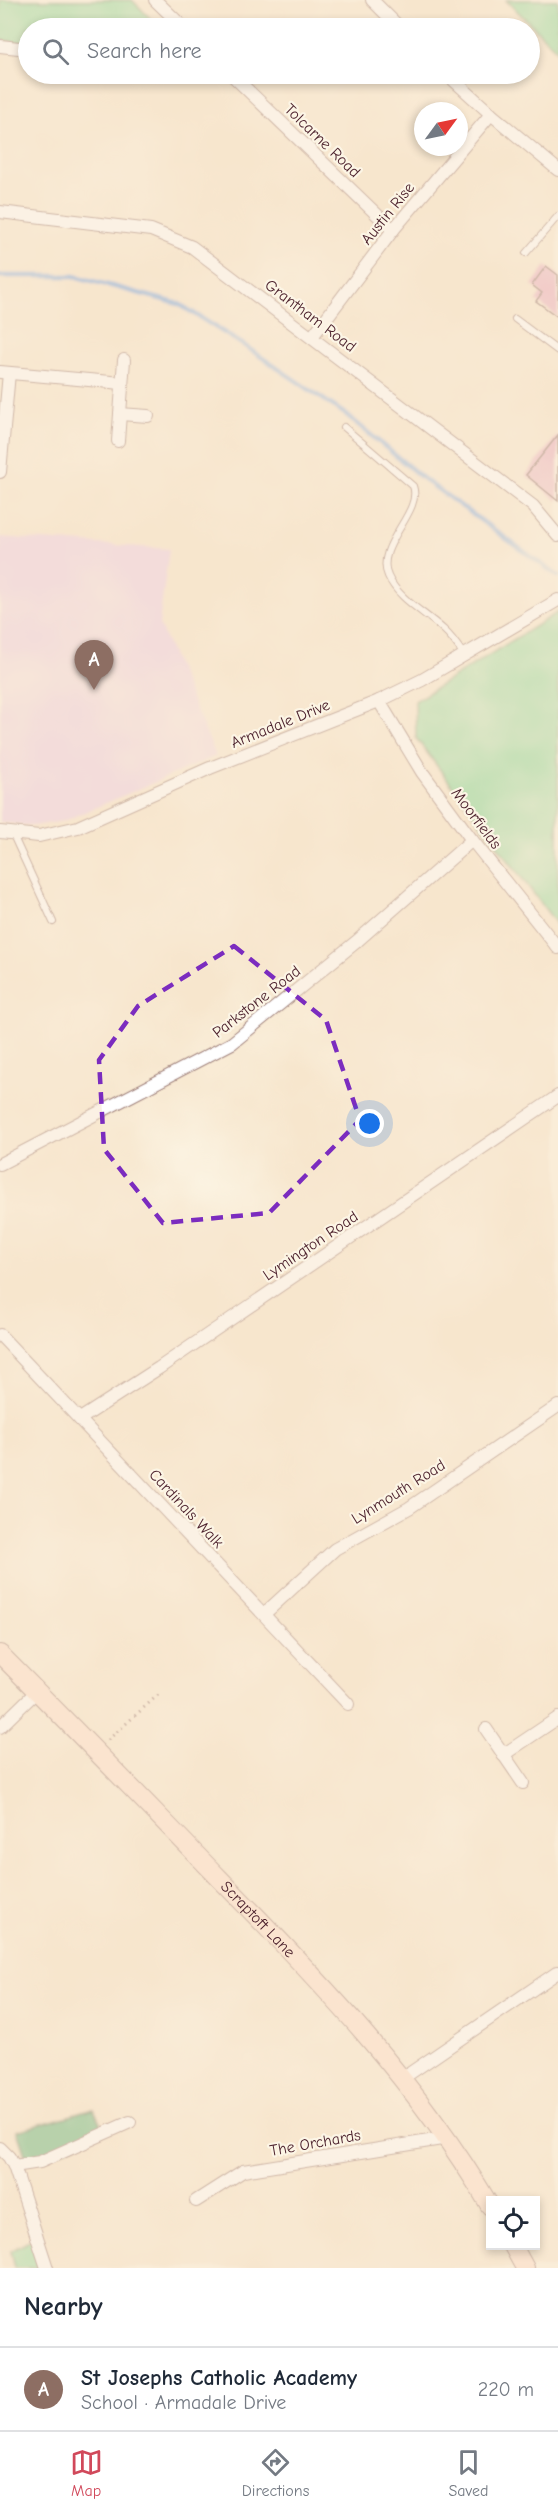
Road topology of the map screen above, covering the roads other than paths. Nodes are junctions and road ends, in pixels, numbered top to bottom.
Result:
1 (155, 0) edge
2 (372, 0) edge
3 (174, 18) edge
4 (390, 18) edge
5 (0, 46) edge
6 (18, 48) edge
7 (241, 84) edge
8 (458, 84) edge
9 (491, 114) junction
10 (558, 170) edge
11 (0, 212) edge
12 (558, 216) edge
13 (393, 230) junction
14 (526, 253) dead end
15 (515, 319) dead end
16 (312, 337) junction
17 (558, 351) edge
18 (124, 360) dead end
19 (4, 372) edge
20 (123, 383) junction
21 (120, 414) junction
22 (148, 416) dead end
23 (344, 428) dead end
24 (118, 441) dead end
25 (0, 472) edge
26 (558, 536) edge
27 (558, 600) edge
28 (465, 656) junction
29 (378, 701) junction
30 (0, 832) edge
31 (14, 835) junction
32 (472, 840) junction
33 (53, 922) dead end
34 (558, 948) edge
35 (558, 1096) edge
36 (0, 1164) edge
37 (0, 1335) edge
38 (558, 1406) edge
39 (80, 1419) junction
40 (264, 1614) junction
41 (0, 1654) edge
42 (37, 1691) junction
43 (348, 1704) dead end
44 (558, 1718) edge
45 (0, 1727) edge
46 (486, 1729) dead end
47 (503, 1755) junction
48 (523, 1783) dead end
49 (558, 1972) edge
50 (403, 2078) junction
51 (130, 2122) dead end
52 (448, 2138) junction
53 (0, 2148) edge
54 (14, 2166) junction
55 (486, 2200) edge
56 (196, 2201) dead end
57 (515, 2250) edge
58 (47, 2268) edge
59 (525, 2268) edge

1 - 3 street
2 - 4 street
5 - 6 street
7 - 13 street, Tolcarne Road
8 - 9 street
9 - 10 street
9 - 13 street, Austin Rise
11 - 16 street, Grantham Road
12 - 14 lane
13 - 16 street, Austin Rise
15 - 17 lane
16 - 26 street, Grantham Road
18 - 20 street
19 - 20 street
19 - 25 street
20 - 21 street
21 - 22 street
21 - 24 street
23 - 28 lane
27 - 28 street, Armadale Drive
28 - 29 street, Armadale Drive
29 - 31 street, Armadale Drive
29 - 32 street, Moorfields
30 - 31 street, Armadale Drive
31 - 33 lane
32 - 34 street, Moorfields
32 - 36 street, Parkstone Road
35 - 39 street, Lymington Road
37 - 39 street, Cardinals Walk
38 - 40 street, Lynmouth Road
39 - 40 street, Cardinals Walk
40 - 43 street, Cardinals Walk
41 - 42 street, Scraptoft Lane
42 - 45 street
42 - 50 street, Scraptoft Lane
44 - 47 street
46 - 47 street
47 - 48 street
49 - 50 street
50 - 52 street, Scraptoft Lane
51 - 54 street
52 - 55 street, Scraptoft Lane
52 - 56 street, The Orchards
53 - 54 street
54 - 58 street
57 - 59 street

